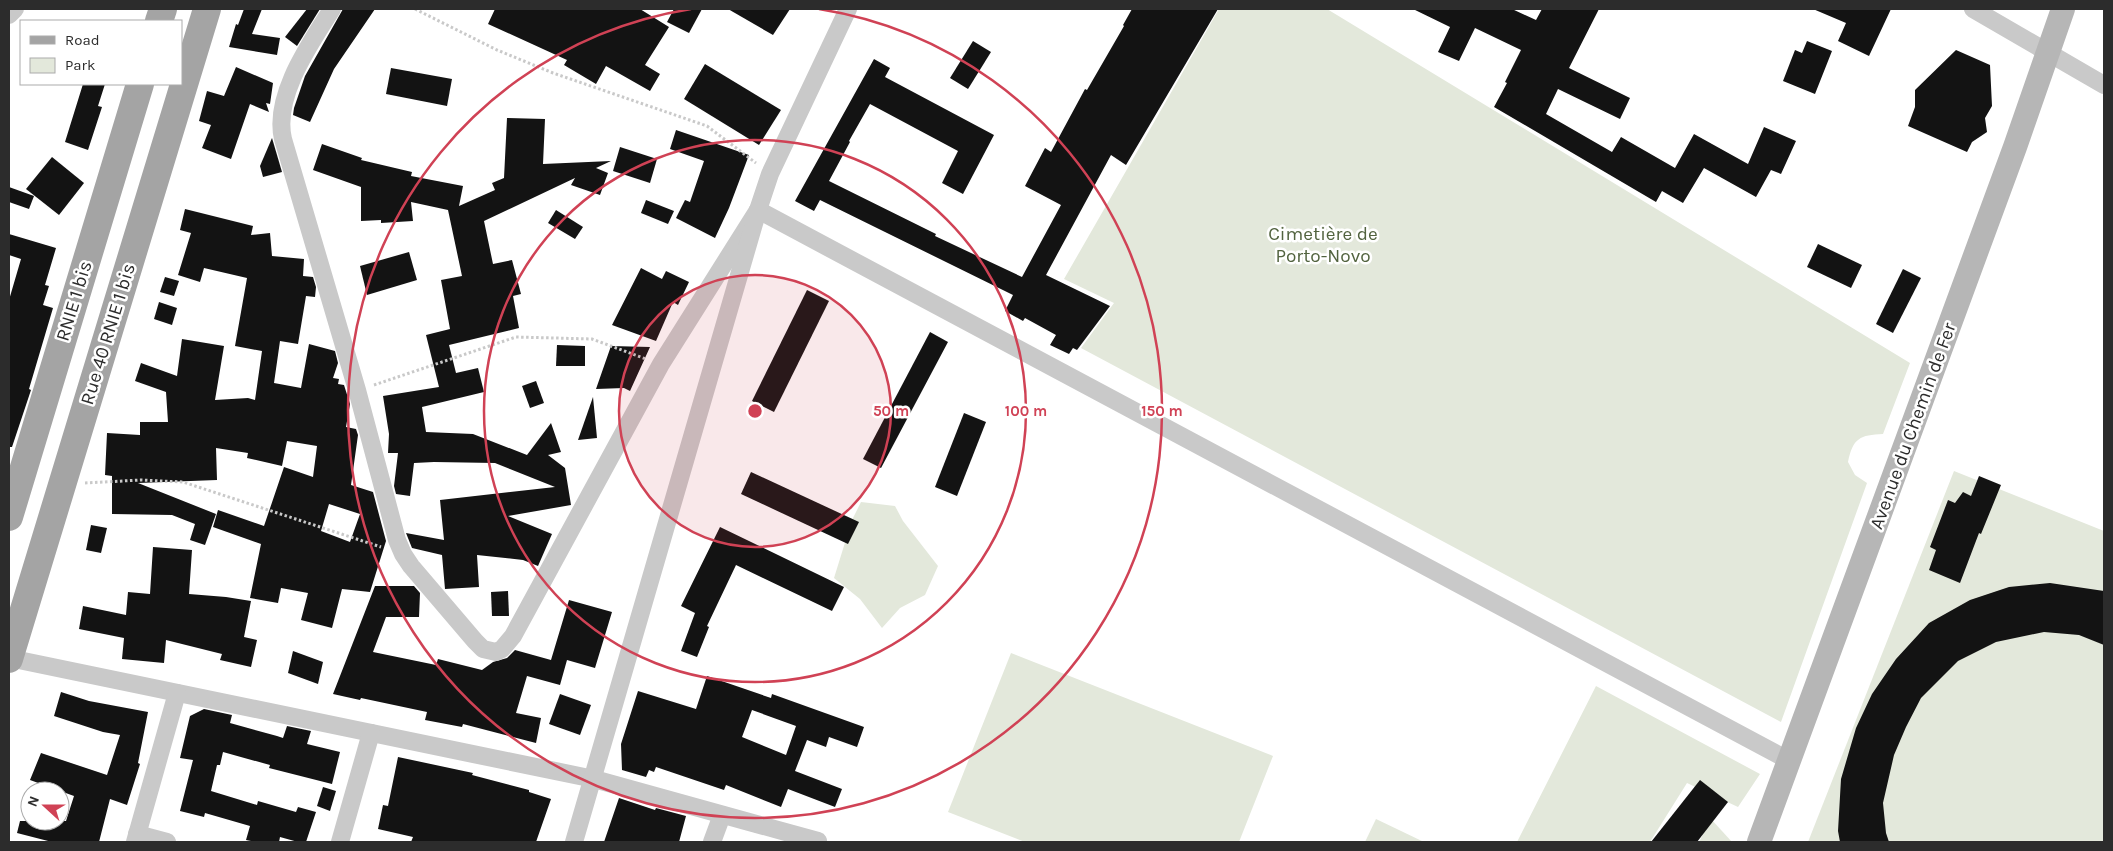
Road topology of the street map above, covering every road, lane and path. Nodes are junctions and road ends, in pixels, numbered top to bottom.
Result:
1 (15, 9) edge
2 (207, 9) edge
3 (332, 9) edge
4 (415, 9) edge
5 (848, 9) edge
6 (1973, 9) edge
7 (2063, 9) edge
8 (9, 15) edge
9 (2049, 51) junction
10 (140, 85) edge
11 (2104, 85) edge
12 (770, 174) junction
13 (758, 210) junction
14 (660, 364) junction
15 (357, 390) junction
16 (62, 485) junction
17 (9, 517) edge
18 (403, 554) junction
19 (9, 658) edge
20 (177, 693) junction
21 (371, 733) junction
22 (1790, 761) junction
23 (594, 779) junction
24 (722, 815) junction
25 (136, 838) edge
26 (168, 842) edge
27 (340, 842) edge
28 (574, 842) edge
29 (712, 842) edge
30 (818, 842) edge
31 (1759, 842) edge

1 - 8 street
2 - 16 main road, Rue 40 RNIE 1 bis
3 - 15 street
4 - 12 path
5 - 12 street
6 - 9 street
7 - 9 street, Avenue du Chemin de Fer
9 - 11 street
9 - 22 street, Avenue du Chemin de Fer
10 - 17 main road, RNIE 1 bis
12 - 13 street
13 - 14 street
13 - 22 street
13 - 23 street
14 - 15 path
14 - 18 street
15 - 18 street
16 - 18 path
16 - 19 main road, Rue 40 RNIE 1 bis
19 - 20 street
20 - 21 street
20 - 25 street
21 - 23 street
21 - 27 street
22 - 31 street, Avenue du Chemin de Fer
23 - 24 street
23 - 28 street
24 - 29 street
24 - 30 street
25 - 26 street

